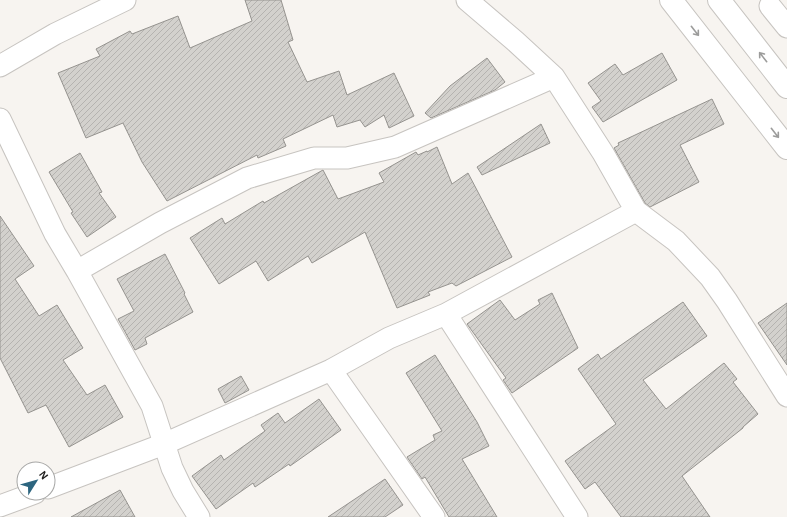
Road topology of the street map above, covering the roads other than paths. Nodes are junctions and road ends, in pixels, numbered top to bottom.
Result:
1 (125, 0) edge
2 (467, 0) edge
3 (671, 0) edge
4 (719, 0) edge
5 (770, 6) dead end
6 (787, 27) edge
7 (0, 66) edge
8 (554, 77) junction
9 (787, 87) edge
10 (0, 119) edge
11 (787, 148) edge
12 (636, 211) junction
13 (77, 271) junction
14 (446, 314) junction
15 (331, 370) junction
16 (787, 396) edge
17 (164, 444) junction
18 (56, 485) edge
19 (16, 500) edge
20 (0, 506) edge
21 (199, 517) edge
22 (434, 517) edge
23 (577, 517) edge

1 - 7 street
2 - 8 street
3 -> 11 highway
9 -> 4 highway
5 - 6 street
8 - 12 street
8 - 13 street
10 - 13 street
12 - 14 street
12 - 16 street
13 - 17 street
14 - 15 street
14 - 23 street
15 - 17 street
15 - 22 street
17 - 18 street
17 - 21 street
19 - 20 street

